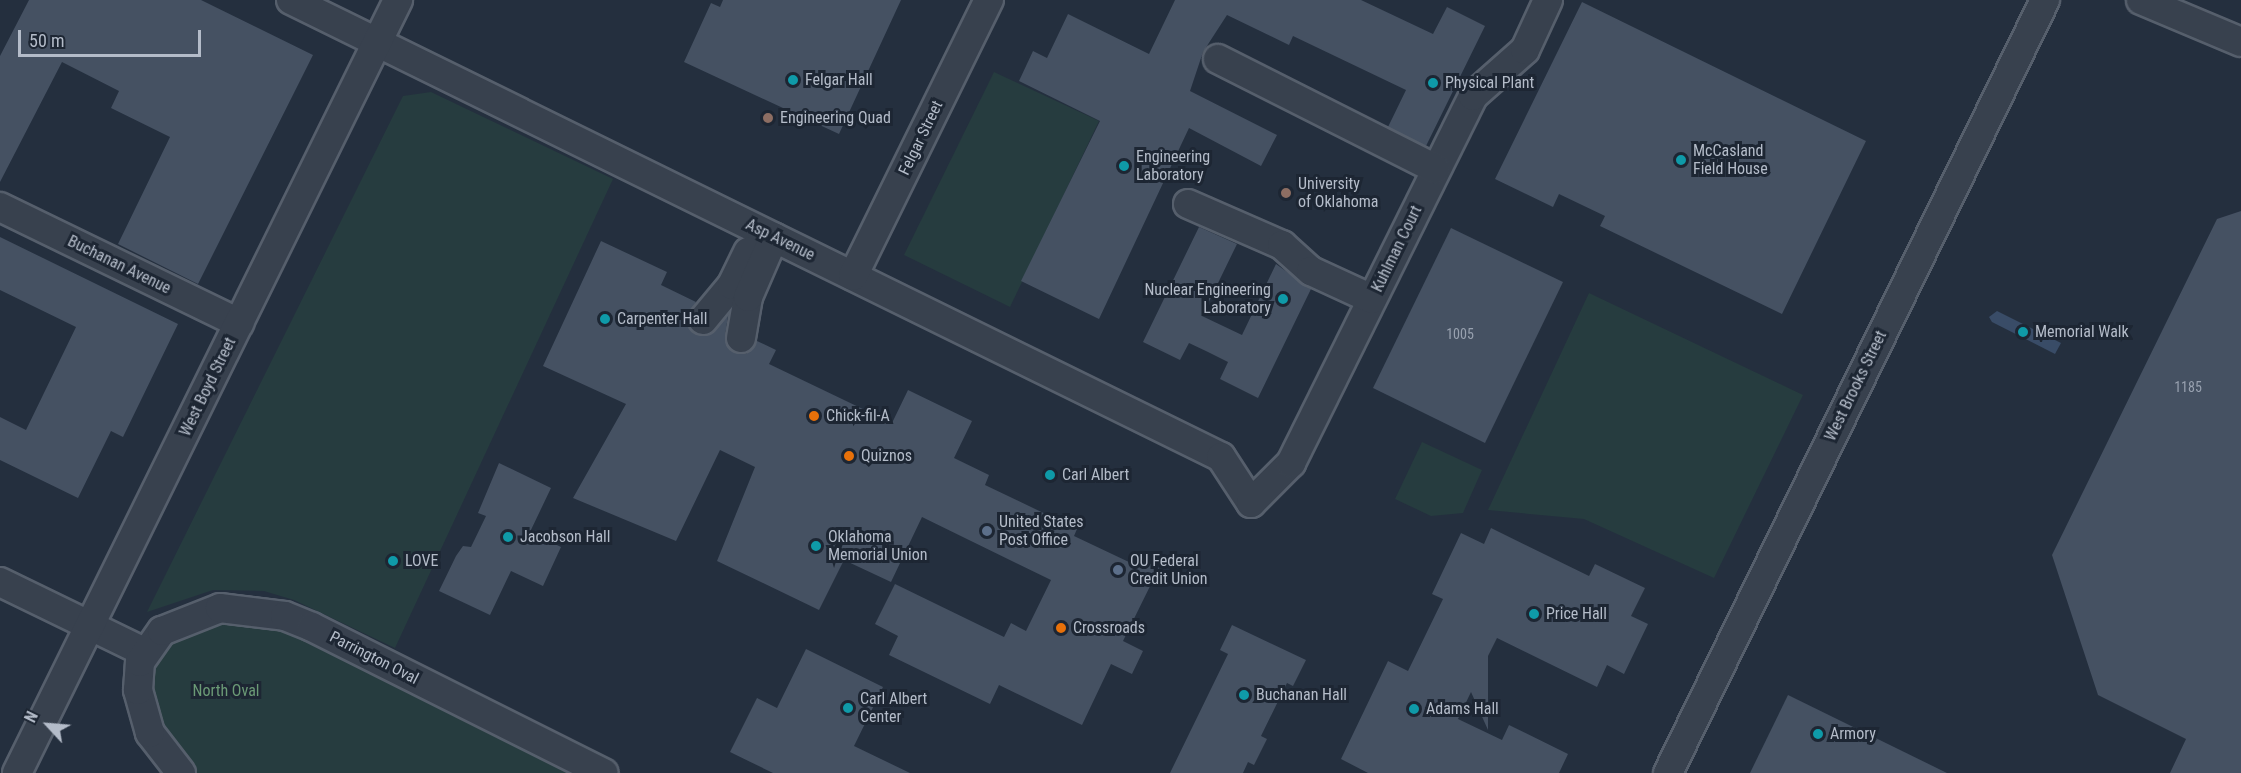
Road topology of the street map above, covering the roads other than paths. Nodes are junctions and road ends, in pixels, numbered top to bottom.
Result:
1 (291, 0) edge
2 (398, 0) edge
3 (989, 0) edge
4 (1548, 0) edge
5 (2045, 0) edge
6 (2140, 0) edge
7 (377, 42) junction
8 (2241, 42) edge
9 (1218, 59) dead end
10 (1436, 169) junction
11 (1188, 204) dead end
12 (0, 207) edge
13 (766, 233) junction
14 (749, 268) junction
15 (853, 276) junction
16 (1372, 299) junction
17 (703, 320) dead end
18 (239, 323) junction
19 (741, 339) dead end
20 (1251, 503) joint
21 (0, 582) edge
22 (89, 626) junction
23 (142, 651) junction
24 (17, 773) edge
25 (181, 773) edge
26 (603, 773) edge
27 (1668, 773) edge

1 - 7 street, Asp Avenue
2 - 7 street, West Boyd Street
3 - 15 street, Felgar Street
4 - 10 street, Kuhlman Court
5 - 27 street, West Brooks Street
6 - 8 street
7 - 13 street, Asp Avenue
7 - 18 street, West Boyd Street
9 - 10 street
10 - 16 street, Kuhlman Court
11 - 16 street
12 - 18 street, Buchanan Avenue
13 - 14 street
13 - 15 street, Asp Avenue
14 - 17 street
14 - 19 street
15 - 20 street, Asp Avenue
16 - 20 street, Kuhlman Court
18 - 22 street, West Boyd Street
21 - 22 street
22 - 23 street
22 - 24 street, West Boyd Street
23 - 25 street
23 - 26 street, Parrington Oval

